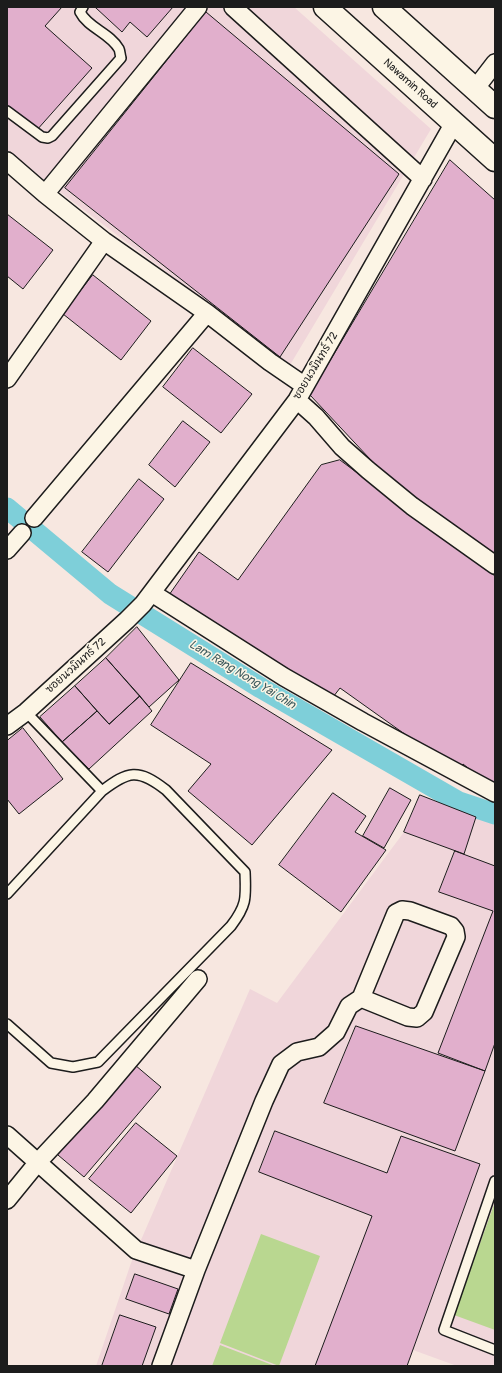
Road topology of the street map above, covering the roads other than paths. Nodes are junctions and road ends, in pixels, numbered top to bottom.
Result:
1 (82, 7) edge
2 (198, 7) edge
3 (232, 7) edge
4 (325, 7) edge
5 (384, 7) edge
6 (495, 62) edge
7 (475, 89) junction
8 (495, 107) edge
9 (7, 111) edge
10 (454, 123) junction
11 (495, 160) edge
12 (7, 161) edge
13 (423, 179) junction
14 (45, 194) junction
15 (104, 241) junction
16 (207, 312) junction
17 (7, 379) edge
18 (305, 386) junction
19 (296, 400) junction
20 (34, 518) dead end
21 (22, 533) dead end
22 (7, 550) edge
23 (495, 565) edge
24 (147, 598) junction
25 (26, 712) junction
26 (7, 726) edge
27 (102, 791) junction
28 (495, 793) edge
29 (7, 894) edge
30 (198, 979) dead end
31 (361, 998) junction
32 (7, 1024) edge
33 (7, 1135) edge
34 (38, 1162) junction
35 (495, 1181) edge
36 (7, 1200) edge
37 (196, 1270) junction
38 (495, 1350) edge
39 (161, 1366) edge

1 - 9 lane
2 - 14 street
3 - 13 street
4 - 10 main road, Nawamin Road
5 - 7 main road
6 - 7 street
7 - 8 main road
10 - 11 main road, Nawamin Road
10 - 13 street, ซอยนวมินทร์ 72
12 - 14 street
13 - 18 street, ซอยนวมินทร์ 72
14 - 15 street
15 - 16 street
15 - 17 street
16 - 18 street
16 - 20 street
18 - 19 street, ซอยนวมินทร์ 72
19 - 23 street
19 - 24 street, ซอยนวมินทร์ 72
21 - 22 street
24 - 25 street, ซอยนวมินทร์ 72
24 - 28 street
25 - 26 street, ซอยนวมินทร์ 72
25 - 27 lane
27 - 29 lane
27 - 32 lane
30 - 34 street
31 - 31 street
31 - 37 street
33 - 34 street
34 - 36 street
34 - 37 street
35 - 38 lane
37 - 39 street

